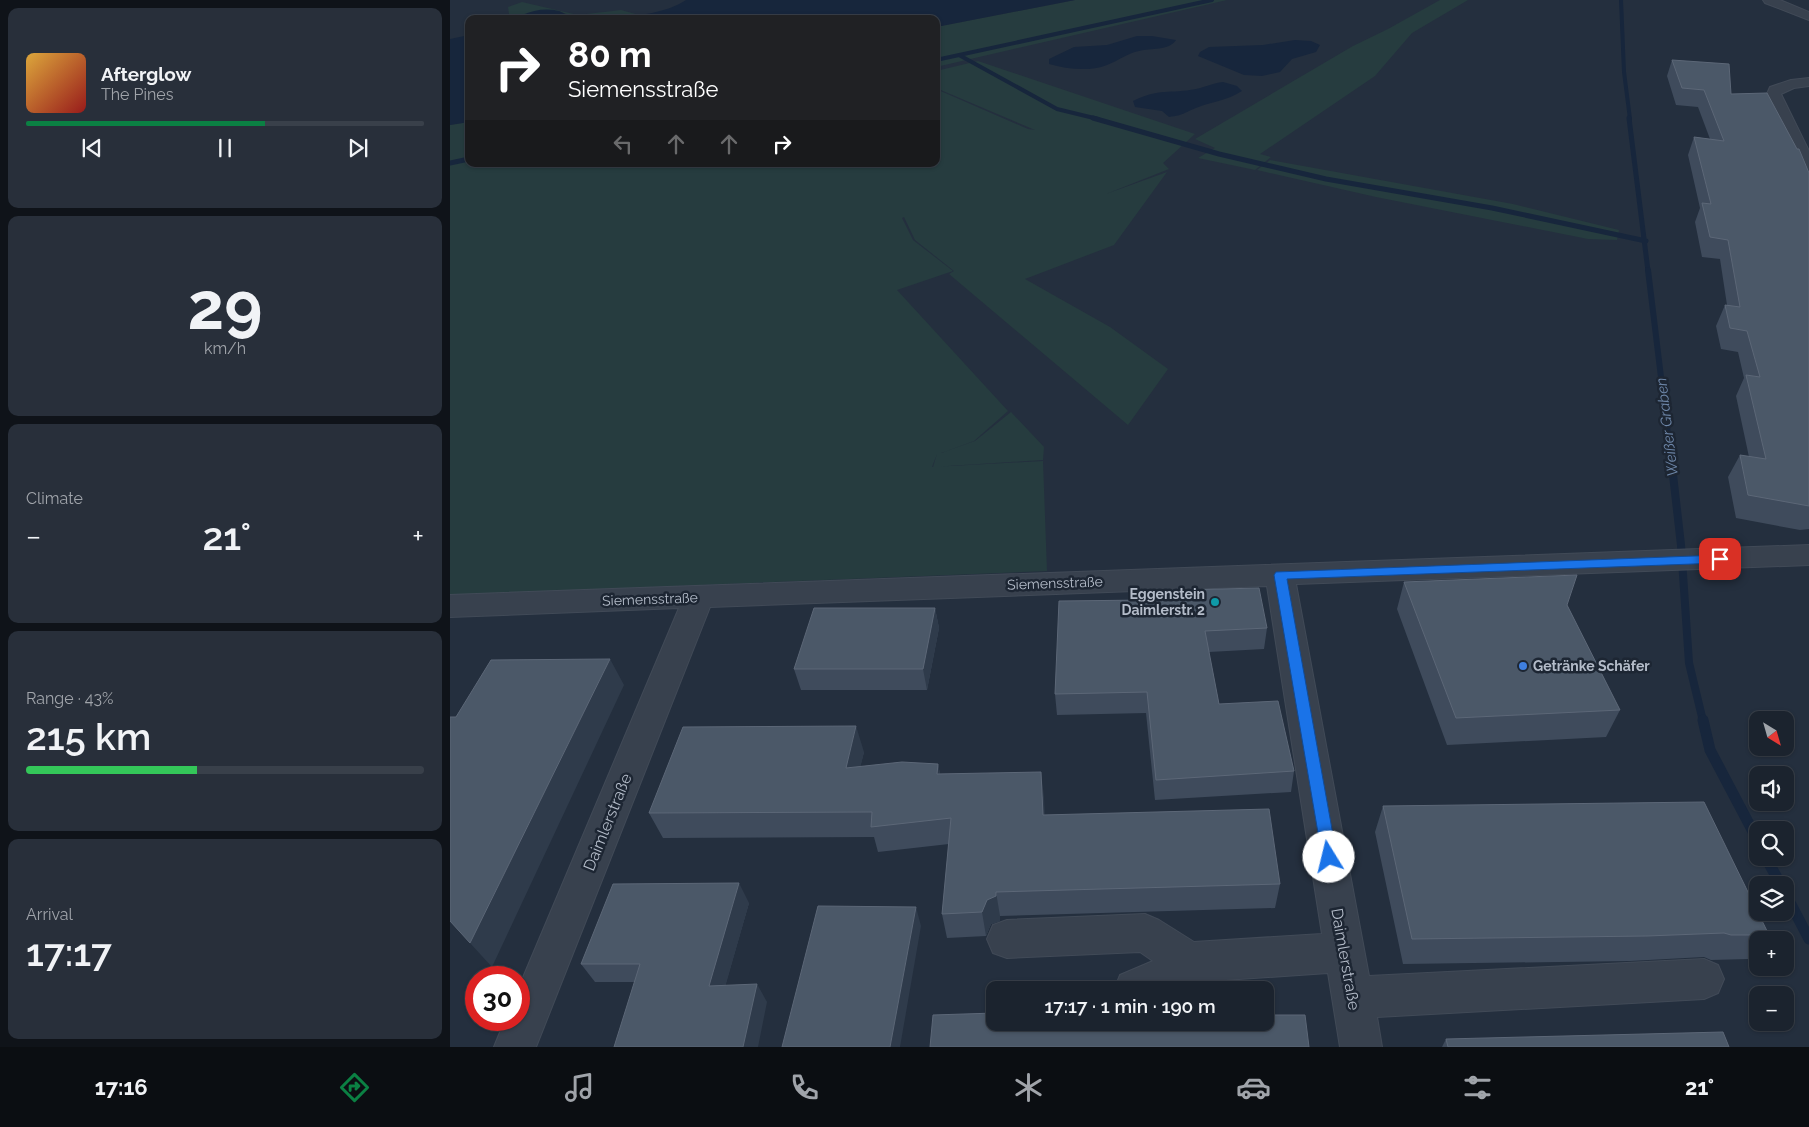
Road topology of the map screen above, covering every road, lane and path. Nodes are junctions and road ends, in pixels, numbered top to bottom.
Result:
1 (1768, 0) edge
2 (1809, 16) edge
3 (1809, 82) edge
4 (1809, 168) edge
5 (1809, 555) edge
6 (1280, 575) junction
7 (699, 597) junction
8 (450, 606) edge
9 (1007, 939) dead end
10 (1345, 952) junction
11 (1189, 962) junction
12 (1704, 979) dead end
13 (1159, 981) edge
14 (1353, 998) junction
15 (515, 1047) edge
16 (1361, 1047) edge

1 - 2 street
3 - 4 street
5 - 6 street, Siemensstraße
6 - 7 street, Siemensstraße
6 - 10 street, Daimlerstraße
7 - 8 street, Siemensstraße
7 - 15 street, Daimlerstraße
9 - 11 street
10 - 11 street
10 - 14 street, Daimlerstraße
11 - 13 street
12 - 14 street
14 - 16 street, Daimlerstraße

